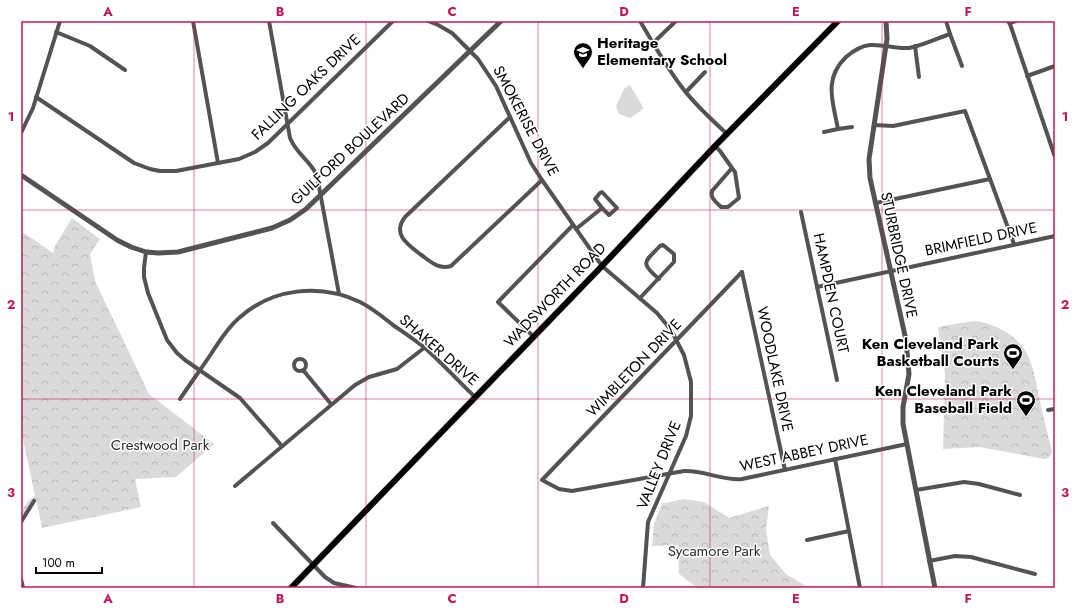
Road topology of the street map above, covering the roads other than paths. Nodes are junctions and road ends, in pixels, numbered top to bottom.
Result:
1 (60, 21) edge
2 (193, 21) edge
3 (269, 21) edge
4 (393, 21) edge
5 (428, 21) edge
6 (501, 21) edge
7 (640, 21) edge
8 (676, 21) edge
9 (886, 21) edge
10 (946, 21) edge
11 (1016, 21) edge
12 (835, 22) edge
13 (1009, 22) edge
14 (56, 32) junction
15 (950, 34) junction
16 (653, 43) junction
17 (886, 46) junction
18 (915, 46) junction
19 (471, 50) junction
20 (962, 66) dead end
21 (1055, 66) edge
22 (125, 70) dead end
23 (705, 72) dead end
24 (1027, 76) junction
25 (919, 77) dead end
26 (686, 92) junction
27 (36, 97) junction
28 (510, 117) junction
29 (287, 124) junction
30 (874, 125) junction
31 (852, 127) dead end
32 (838, 129) junction
33 (824, 132) dead end
34 (21, 133) edge
35 (727, 134) junction
36 (715, 146) junction
37 (1055, 157) edge
38 (218, 163) junction
39 (732, 168) junction
40 (21, 175) edge
41 (990, 178) junction
42 (542, 180) junction
43 (321, 195) junction
44 (876, 203) junction
45 (602, 208) junction
46 (801, 212) dead end
47 (575, 227) junction
48 (1055, 236) edge
49 (1014, 244) junction
50 (146, 252) junction
51 (602, 266) junction
52 (890, 271) junction
53 (742, 272) joint
54 (659, 279) junction
55 (817, 287) junction
56 (339, 294) junction
57 (640, 298) junction
58 (533, 336) junction
59 (677, 340) junction
60 (424, 348) junction
61 (200, 370) junction
62 (303, 370) dead end
63 (837, 380) dead end
64 (475, 397) junction
65 (180, 399) dead end
66 (331, 404) junction
67 (1055, 409) edge
68 (1048, 410) dead end
69 (907, 444) junction
70 (282, 446) junction
71 (835, 460) junction
72 (785, 470) junction
73 (669, 474) junction
74 (542, 480) joint
75 (235, 486) dead end
76 (916, 490) junction
77 (1020, 495) dead end
78 (34, 501) dead end
79 (21, 522) edge
80 (273, 523) dead end
81 (849, 531) junction
82 (807, 540) dead end
83 (929, 561) junction
84 (313, 565) junction
85 (1035, 574) dead end
86 (21, 579) edge
87 (23, 588) edge
88 (291, 588) edge
89 (356, 588) edge
90 (643, 588) edge
91 (860, 588) edge
92 (934, 588) edge

1 - 14 street
2 - 38 street
3 - 29 street
4 - 29 street, FALLING OAKS DRIVE
5 - 19 street, SMOKERISE DRIVE
6 - 19 street, GUILFORD BOULEVARD
7 - 16 street
8 - 16 street
9 - 17 street, STURBRIDGE DRIVE
10 - 15 street
11 - 13 street
12 - 35 highway, WADSWORTH ROAD
13 - 24 street
14 - 22 street
14 - 27 street
15 - 18 street
15 - 20 street
16 - 26 street
17 - 18 street
17 - 30 street, STURBRIDGE DRIVE
17 - 32 street
18 - 25 street
19 - 28 street, SMOKERISE DRIVE
19 - 43 street, GUILFORD BOULEVARD
21 - 24 street
23 - 26 street
24 - 37 street
26 - 35 street
27 - 34 street
27 - 38 street, FALLING OAKS DRIVE
28 - 42 street, SMOKERISE DRIVE
28 - 42 street
29 - 38 street, FALLING OAKS DRIVE
29 - 43 street
30 - 41 street
30 - 44 street, STURBRIDGE DRIVE
31 - 32 street
32 - 33 street
35 - 36 highway, WADSWORTH ROAD
36 - 39 street
36 - 51 highway, WADSWORTH ROAD
39 - 39 street
40 - 50 street, GUILFORD BOULEVARD
41 - 44 street
41 - 49 street
42 - 47 street, SMOKERISE DRIVE
43 - 50 street, GUILFORD BOULEVARD
43 - 56 street
44 - 52 street, STURBRIDGE DRIVE
45 - 45 street
45 - 47 street
46 - 55 street, HAMPDEN COURT
47 - 51 street, SMOKERISE DRIVE
47 - 58 street
48 - 49 street, BRIMFIELD DRIVE
49 - 52 street, BRIMFIELD DRIVE
50 - 61 street
51 - 57 street, VALLEY DRIVE
51 - 58 highway, WADSWORTH ROAD
52 - 55 street, BRIMFIELD DRIVE
52 - 69 street, STURBRIDGE DRIVE
53 - 59 street, WIMBLETON DRIVE
53 - 72 street, WOODLAKE DRIVE
54 - 54 street
54 - 57 street
55 - 63 street, HAMPDEN COURT
56 - 60 street, SHAKER DRIVE
56 - 61 street, SHAKER DRIVE
57 - 59 street, VALLEY DRIVE
58 - 64 highway, WADSWORTH ROAD
59 - 73 street, VALLEY DRIVE
59 - 74 street, WIMBLETON DRIVE
60 - 64 street, SHAKER DRIVE
60 - 66 street
61 - 65 street, SHAKER DRIVE
61 - 70 street
62 - 66 street
64 - 84 highway, WADSWORTH ROAD
66 - 70 street
67 - 68 street
69 - 71 street, WEST ABBEY DRIVE
69 - 76 street, STURBRIDGE DRIVE
70 - 75 street
71 - 72 street, WEST ABBEY DRIVE
71 - 81 street
72 - 73 street, WEST ABBEY DRIVE
73 - 74 street, WEST ABBEY DRIVE
73 - 90 street, VALLEY DRIVE
76 - 77 street
76 - 83 street, STURBRIDGE DRIVE
78 - 79 street
80 - 84 street
81 - 82 street
81 - 91 street
83 - 85 street
83 - 92 street, STURBRIDGE DRIVE
84 - 88 highway, WADSWORTH ROAD
84 - 89 street
86 - 87 street

